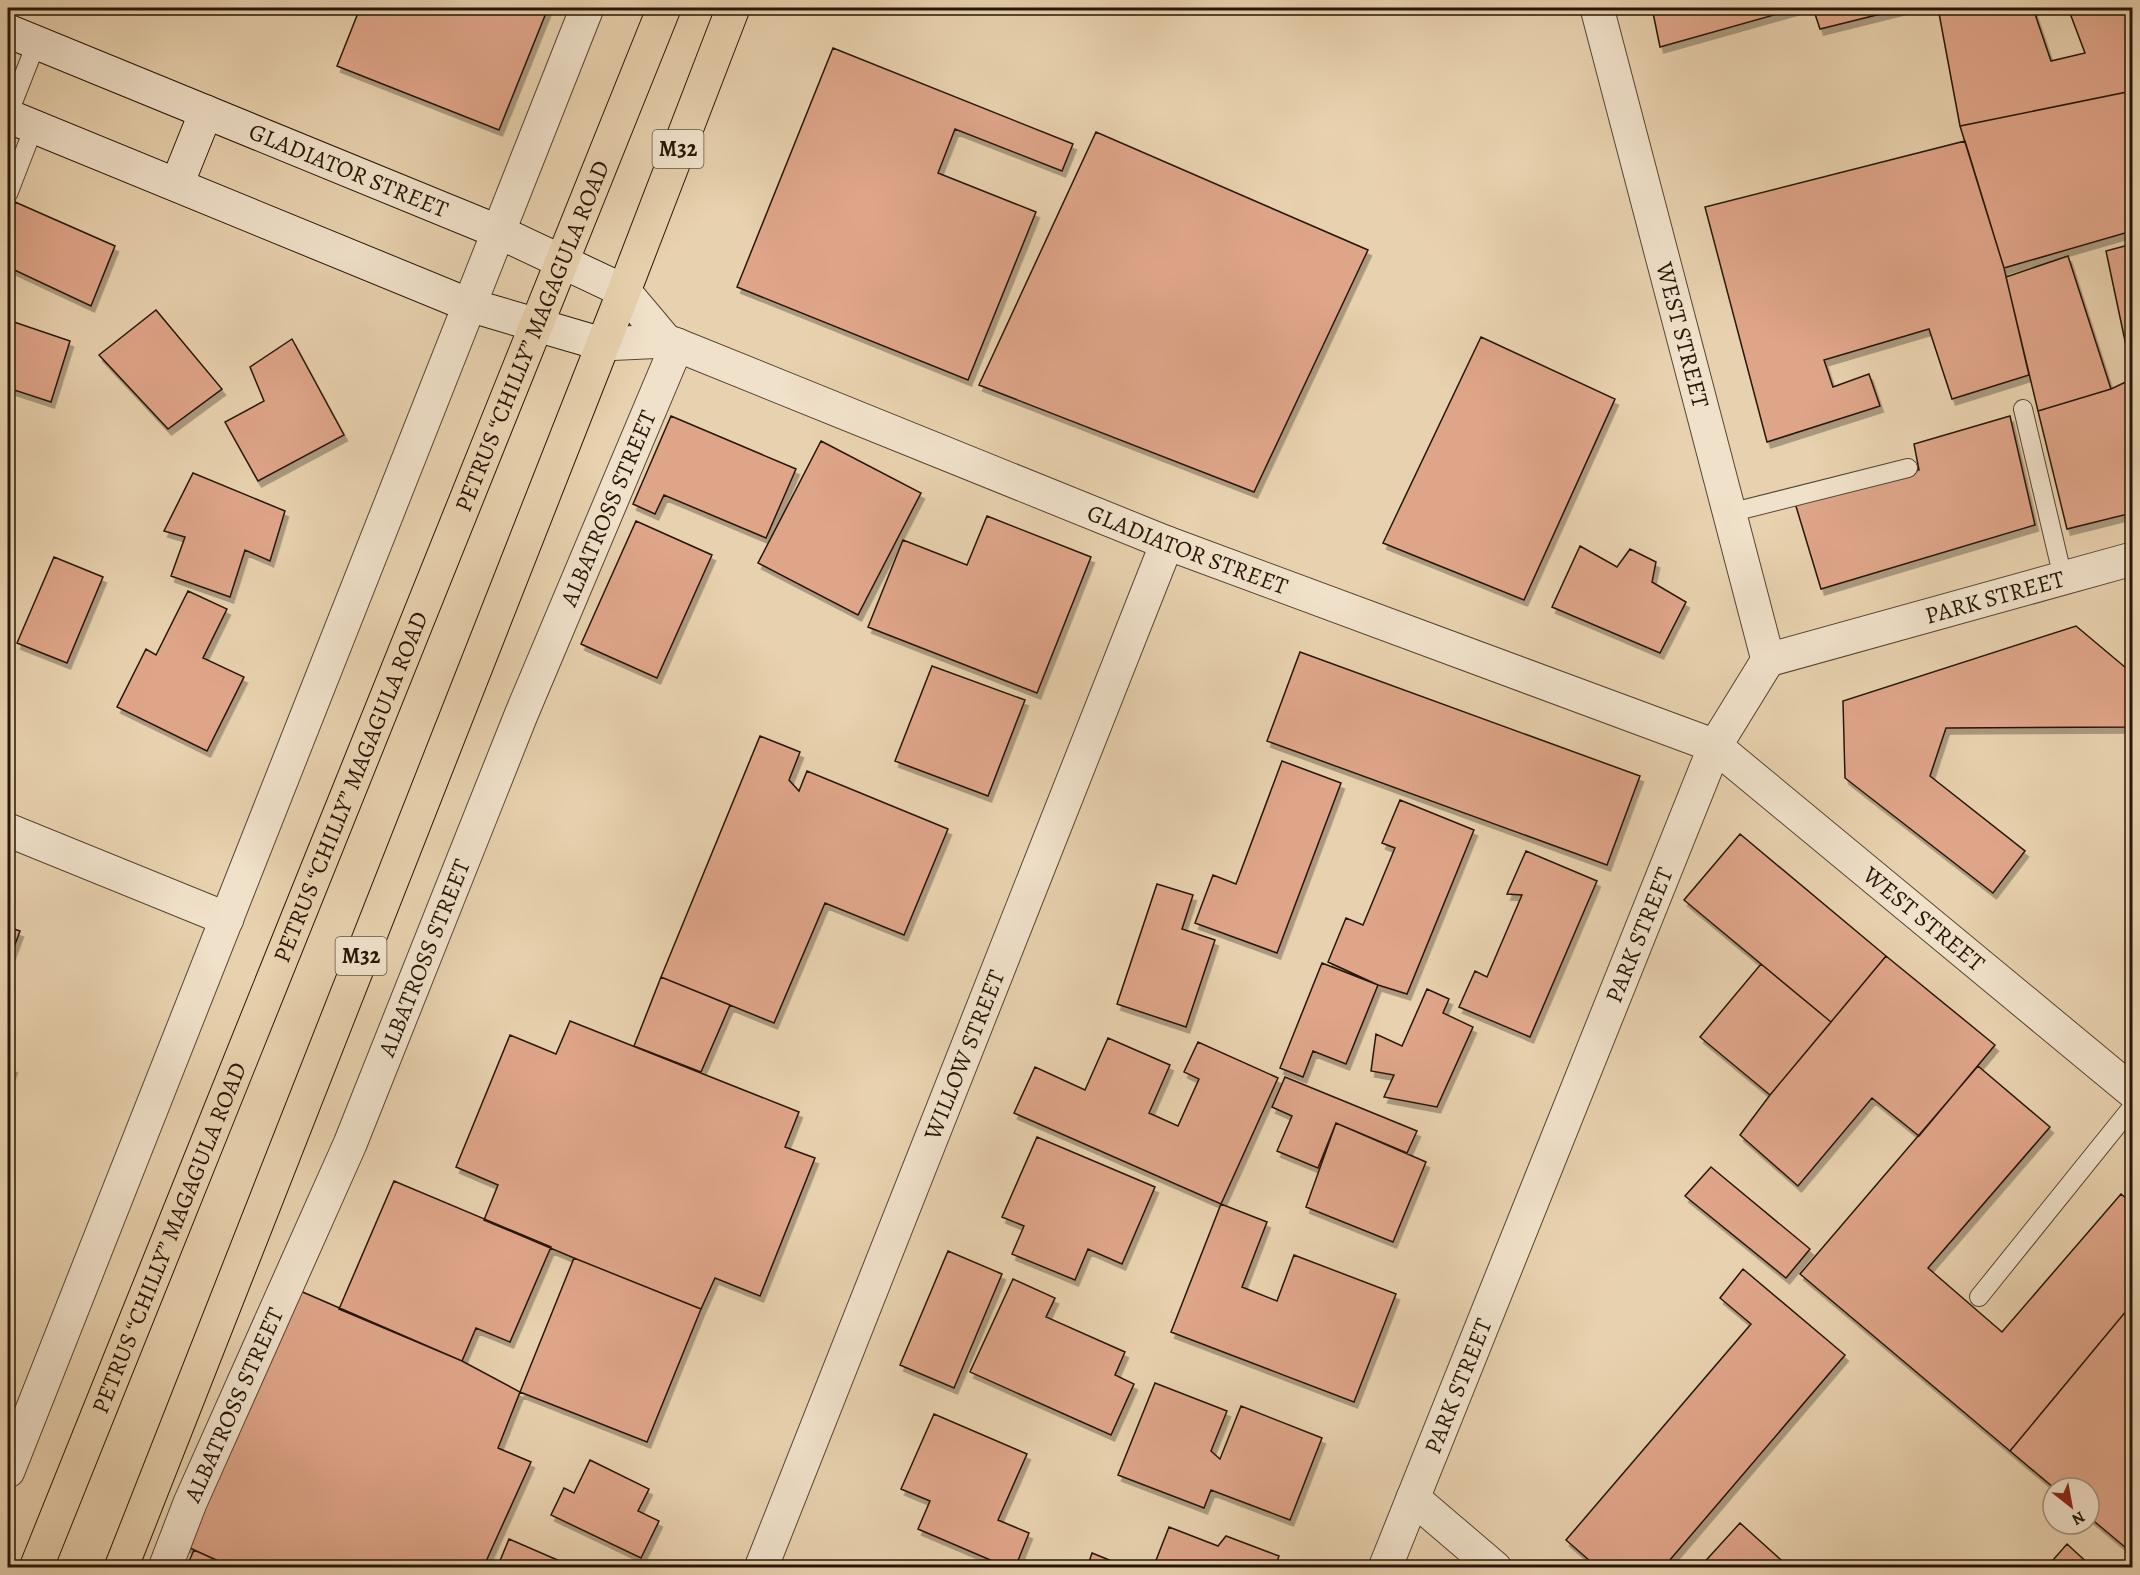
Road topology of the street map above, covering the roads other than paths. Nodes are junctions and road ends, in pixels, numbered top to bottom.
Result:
1 (587, 8) edge
2 (664, 8) edge
3 (733, 8) edge
4 (1597, 8) edge
5 (22, 38) edge
6 (206, 112) junction
7 (16, 119) edge
8 (177, 184) junction
9 (8, 194) edge
10 (499, 232) junction
11 (562, 263) junction
12 (624, 291) junction
13 (469, 305) junction
14 (536, 326) junction
15 (671, 343) junction
16 (602, 344) junction
17 (2023, 409) dead end
18 (1908, 468) dead end
19 (1729, 513) junction
20 (1167, 543) junction
21 (2133, 559) edge
22 (2063, 578) junction
23 (1768, 660) junction
24 (1715, 746) junction
25 (8, 830) edge
26 (227, 919) junction
27 (2133, 1091) edge
28 (2133, 1107) edge
29 (1979, 1298) dead end
30 (8, 1471) edge
31 (1413, 1498) junction
32 (36, 1568) edge
33 (121, 1568) edge
34 (165, 1568) edge
35 (761, 1568) edge
36 (1385, 1568) edge
37 (1495, 1568) edge

1 - 10 street
2 - 11 main road, PETRUS “CHILLY” MAGAGULA ROAD / M32
3 - 12 main road, M32
4 - 19 street, WEST STREET
5 - 6 street, GLADIATOR STREET
5 - 7 lane
6 - 8 street
6 - 10 street, GLADIATOR STREET
7 - 8 street, GLADIATOR STREET
7 - 9 lane
8 - 13 street, GLADIATOR STREET
10 - 11 street, GLADIATOR STREET
10 - 13 street
11 - 12 street, GLADIATOR STREET
11 - 14 main road, PETRUS “CHILLY” MAGAGULA ROAD / M32
12 - 15 street, GLADIATOR STREET
12 - 16 main road, M32
13 - 14 street, GLADIATOR STREET
13 - 26 street
14 - 16 street, GLADIATOR STREET
14 - 32 main road, PETRUS “CHILLY” MAGAGULA ROAD / M32
15 - 16 street, GLADIATOR STREET
15 - 20 street, GLADIATOR STREET
15 - 34 street, ALBATROSS STREET
16 - 33 main road, M32
17 - 22 lane
18 - 19 lane
19 - 23 street, WEST STREET
20 - 24 street, GLADIATOR STREET
20 - 35 street, WILLOW STREET
21 - 22 street, PARK STREET
22 - 23 street, PARK STREET
23 - 24 street, PARK STREET
24 - 27 street, WEST STREET
24 - 31 street, PARK STREET
25 - 26 street
26 - 30 street
28 - 29 lane
31 - 36 street, PARK STREET
31 - 37 street

